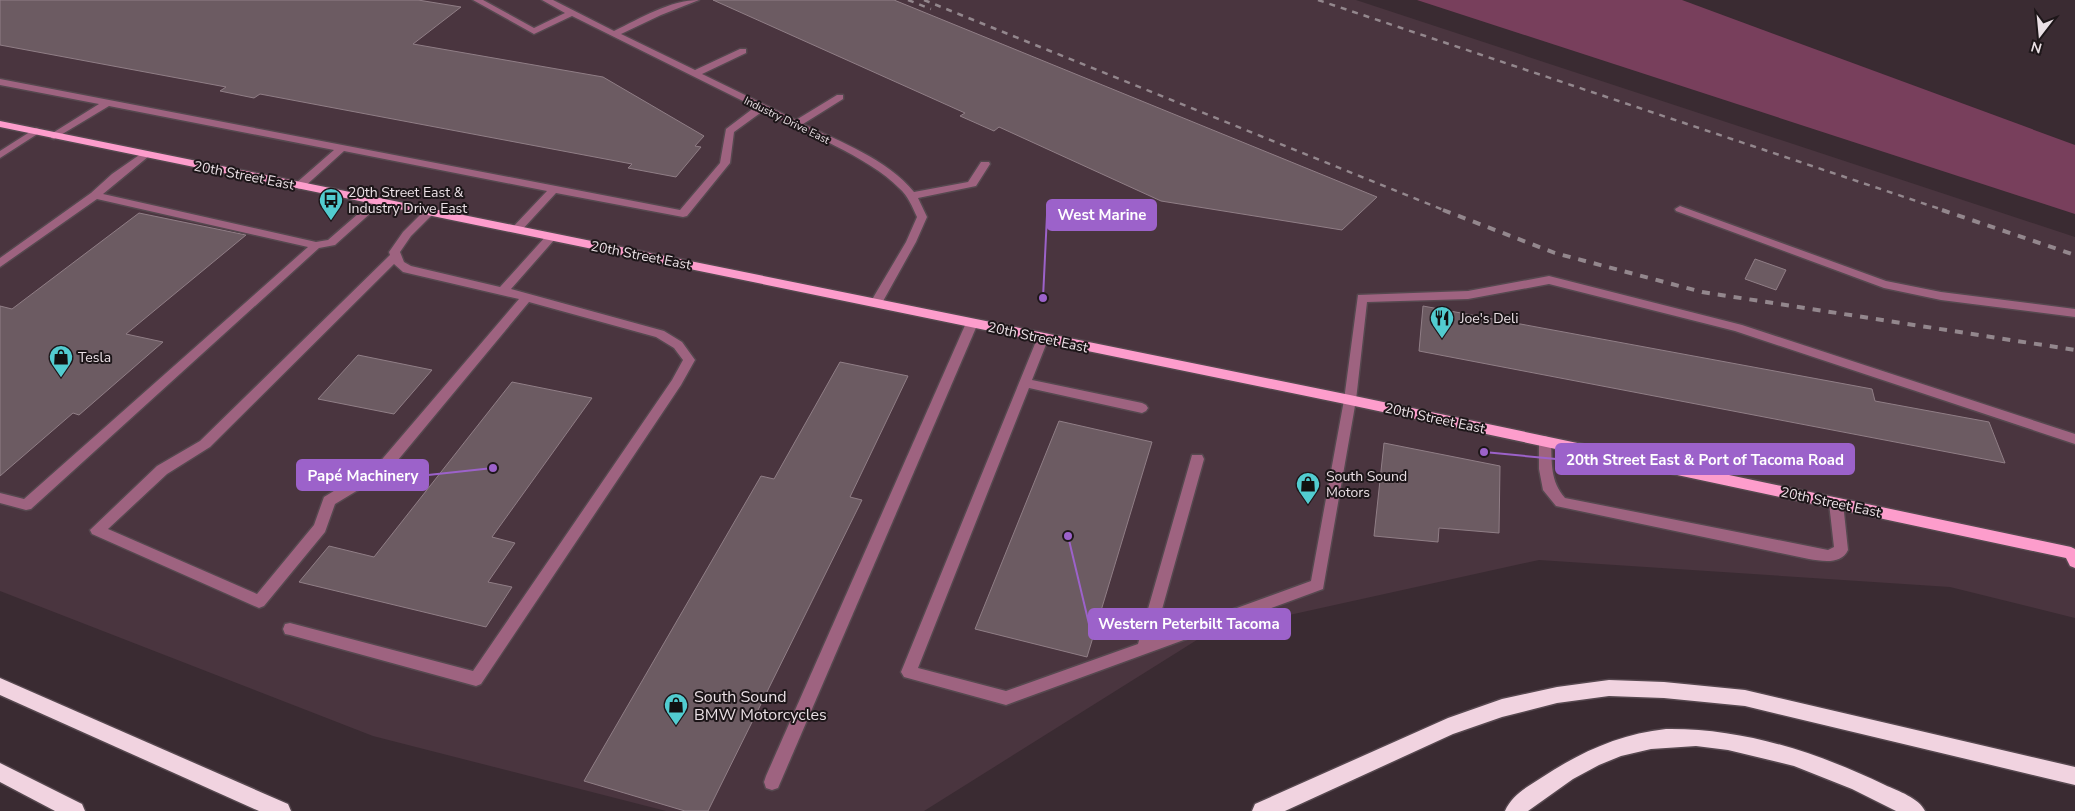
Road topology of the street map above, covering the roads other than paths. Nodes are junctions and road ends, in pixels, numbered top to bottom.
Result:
1 (477, 0) edge
2 (547, 0) edge
3 (695, 0) edge
4 (572, 13) junction
5 (614, 34) junction
6 (743, 51) dead end
7 (694, 74) junction
8 (0, 82) edge
9 (840, 98) dead end
10 (107, 103) junction
11 (762, 107) junction
12 (0, 124) edge
13 (796, 124) junction
14 (36, 131) junction
15 (54, 136) junction
16 (342, 148) junction
17 (0, 154) edge
18 (145, 154) junction
19 (985, 164) dead end
20 (299, 186) junction
21 (553, 190) junction
22 (95, 195) junction
23 (912, 196) junction
24 (378, 202) junction
25 (1680, 209) dead end
26 (429, 212) junction
27 (516, 230) junction
28 (551, 237) junction
29 (316, 245) junction
30 (395, 257) junction
31 (0, 263) edge
32 (503, 291) junction
33 (527, 297) junction
34 (876, 303) junction
35 (2075, 313) edge
36 (972, 323) junction
37 (1043, 337) junction
38 (1025, 383) junction
39 (1350, 400) junction
40 (1142, 408) dead end
41 (2075, 439) edge
42 (1545, 441) junction
43 (1197, 459) dead end
44 (0, 498) edge
45 (1836, 503) junction
46 (2074, 556) edge
47 (290, 629) dead end
48 (1144, 648) junction
49 (0, 686) edge
50 (0, 772) edge
51 (2075, 776) edge
52 (772, 782) dead end
53 (75, 811) edge
54 (280, 811) edge
55 (1262, 811) edge
56 (1514, 811) edge
57 (1915, 811) edge

1 - 4 street
2 - 4 street, Industry Drive East
3 - 5 street
4 - 5 street, Industry Drive East
5 - 7 street, Industry Drive East
6 - 7 street
7 - 11 street, Industry Drive East
8 - 10 street
9 - 13 street
10 - 15 street
10 - 16 street
11 - 13 street, Industry Drive East
11 - 21 street
12 - 14 main road, 20th Street East
13 - 23 street, Industry Drive East
14 - 15 main road, 20th Street East
14 - 17 street
15 - 18 main road, 20th Street East
16 - 20 street
16 - 21 street
18 - 20 main road, 20th Street East
18 - 22 street
19 - 23 street
20 - 24 main road, 20th Street East
21 - 27 street
22 - 29 street
22 - 31 street
23 - 34 street, Industry Drive East
24 - 26 main road, 20th Street East
24 - 29 street
25 - 35 street
26 - 27 main road, 20th Street East
26 - 30 street
27 - 28 main road, 20th Street East
28 - 32 street
28 - 34 main road, 20th Street East
29 - 44 street
30 - 32 street
30 - 33 street
32 - 33 street
33 - 47 street
34 - 36 main road, 20th Street East
36 - 37 main road, 20th Street East
36 - 52 street
37 - 38 street
37 - 39 main road, 20th Street East
38 - 40 street
38 - 48 street
39 - 41 street
39 - 42 main road, 20th Street East
39 - 48 street
42 - 45 main road, 20th Street East
42 - 45 street
43 - 48 street
45 - 46 main road, 20th Street East
49 - 54 highway
50 - 53 highway
51 - 55 highway
56 - 57 highway

